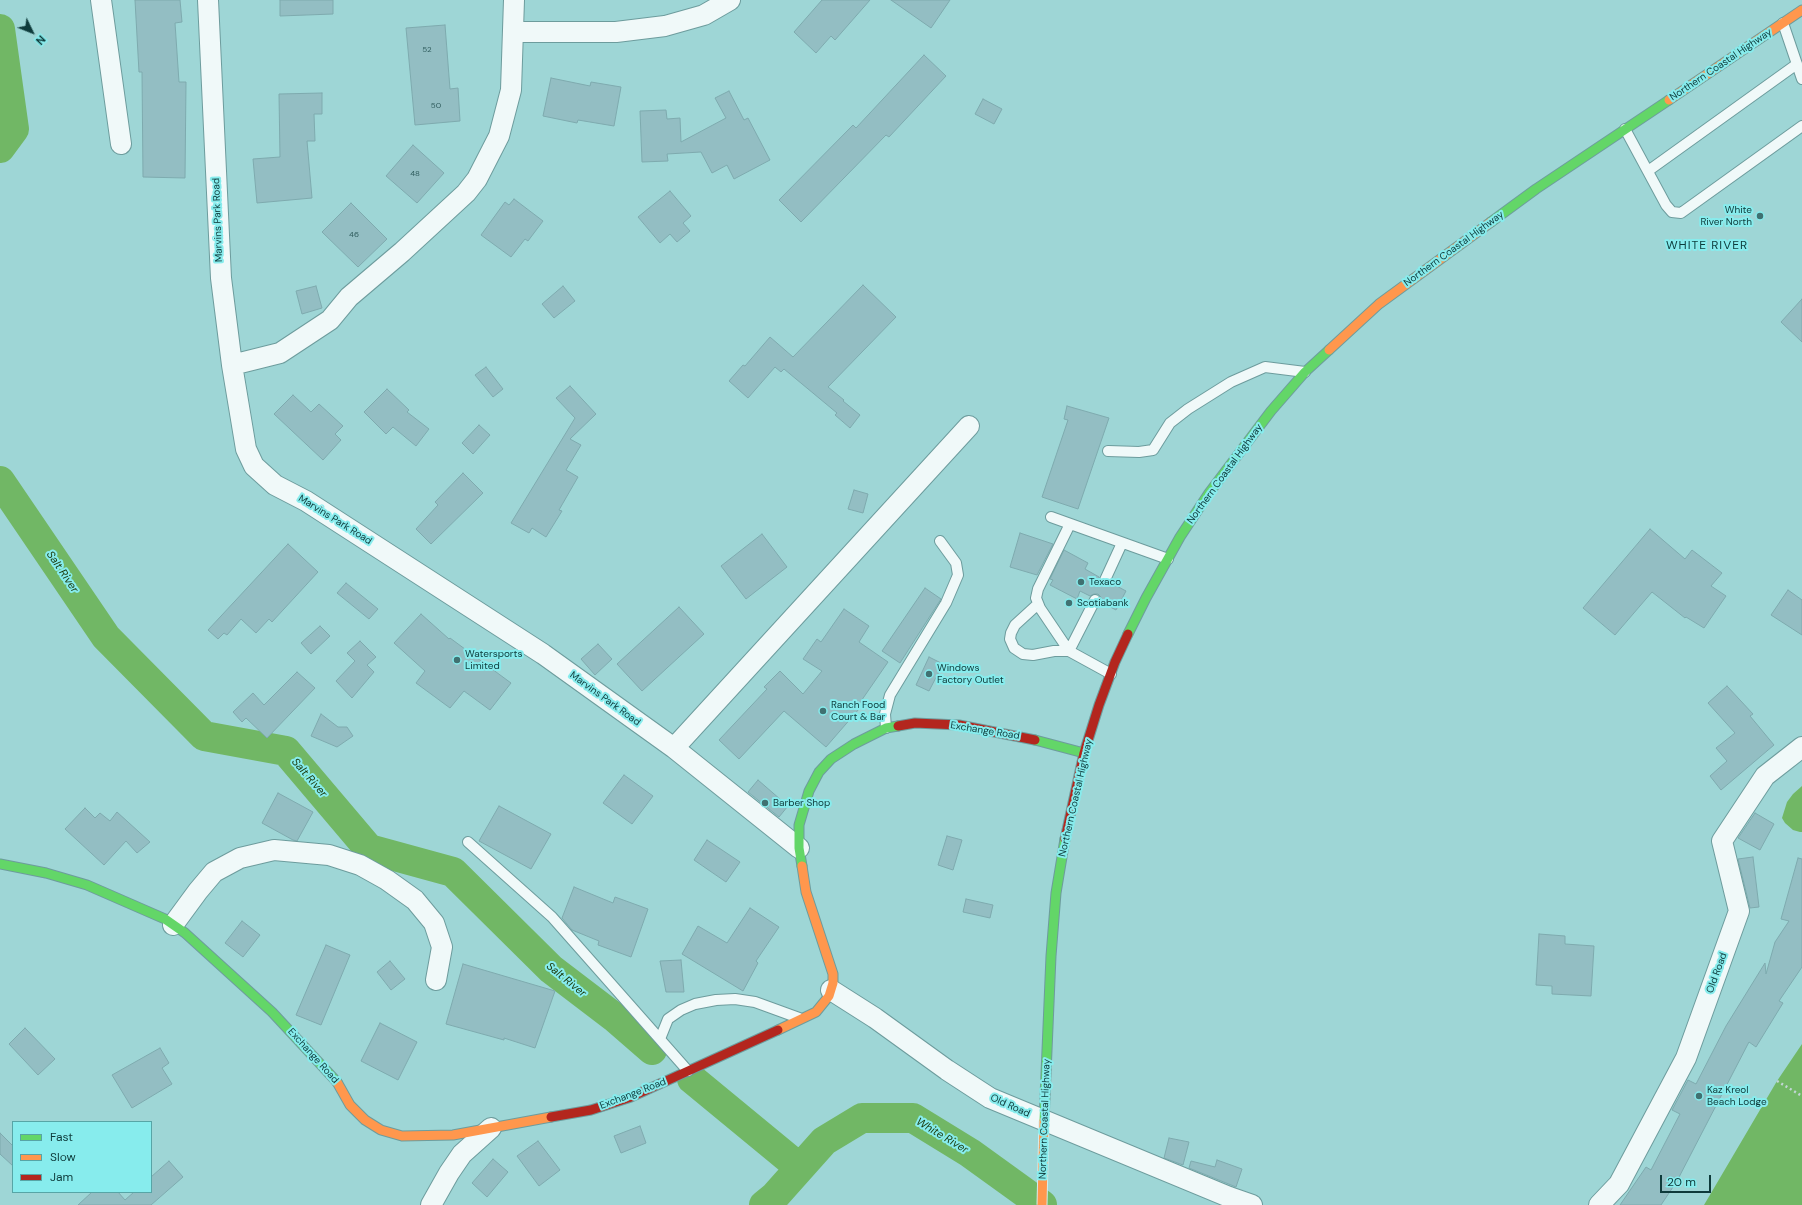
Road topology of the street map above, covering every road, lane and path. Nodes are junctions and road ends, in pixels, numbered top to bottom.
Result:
1 (101, 0) edge
2 (208, 0) edge
3 (514, 0) edge
4 (730, 0) edge
5 (1802, 10) edge
6 (1783, 23) junction
7 (514, 32) junction
8 (1797, 64) junction
9 (1802, 79) edge
10 (1802, 126) edge
11 (1625, 129) junction
12 (121, 144) dead end
13 (1648, 171) junction
14 (232, 365) junction
15 (1305, 372) junction
16 (969, 426) dead end
17 (1108, 451) dead end
18 (1052, 518) dead end
19 (1070, 524) junction
20 (940, 541) dead end
21 (1122, 543) junction
22 (1168, 559) junction
23 (1105, 580) dead end
24 (1096, 600) dead end
25 (1038, 604) junction
26 (1069, 651) junction
27 (1111, 674) junction
28 (886, 728) junction
29 (1802, 747) edge
30 (674, 748) junction
31 (1084, 753) junction
32 (468, 842) dead end
33 (799, 848) junction
34 (0, 864) edge
35 (174, 925) junction
36 (436, 980) dead end
37 (831, 990) junction
38 (801, 1019) junction
39 (660, 1039) junction
40 (688, 1072) junction
41 (1777, 1081) dead end
42 (1802, 1096) edge
43 (491, 1128) junction
44 (431, 1205) edge
45 (1042, 1205) edge
46 (1252, 1205) edge
47 (1599, 1205) edge

1 - 12 street
2 - 14 street, Marvins Park Road
3 - 7 street
4 - 7 street
5 - 6 main road, Northern Coastal Highway
6 - 8 lane
6 - 11 main road, Northern Coastal Highway
7 - 14 street
8 - 9 lane
8 - 13 lane
10 - 13 lane
11 - 13 lane
11 - 15 main road, Northern Coastal Highway
14 - 30 street, Marvins Park Road
15 - 17 lane
15 - 22 main road, Northern Coastal Highway
16 - 30 street
18 - 19 lane
19 - 21 lane
19 - 25 lane
20 - 28 lane
21 - 22 lane
21 - 23 lane
22 - 27 main road, Northern Coastal Highway
24 - 26 lane
25 - 26 lane
25 - 26 lane
26 - 27 lane
27 - 31 main road, Northern Coastal Highway
28 - 31 main road, Exchange Road
28 - 33 main road, Exchange Road
29 - 47 street, Old Road
30 - 33 street, Marvins Park Road
31 - 45 main road, Northern Coastal Highway, bridge
32 - 39 lane
33 - 37 main road, Exchange Road
34 - 35 main road, Exchange Road
35 - 36 street
35 - 43 main road, Exchange Road
37 - 38 main road, Exchange Road
37 - 46 street, Old Road
38 - 39 lane
38 - 40 main road, Exchange Road
39 - 40 lane
40 - 43 main road, Exchange Road
41 - 42 path
43 - 44 street

